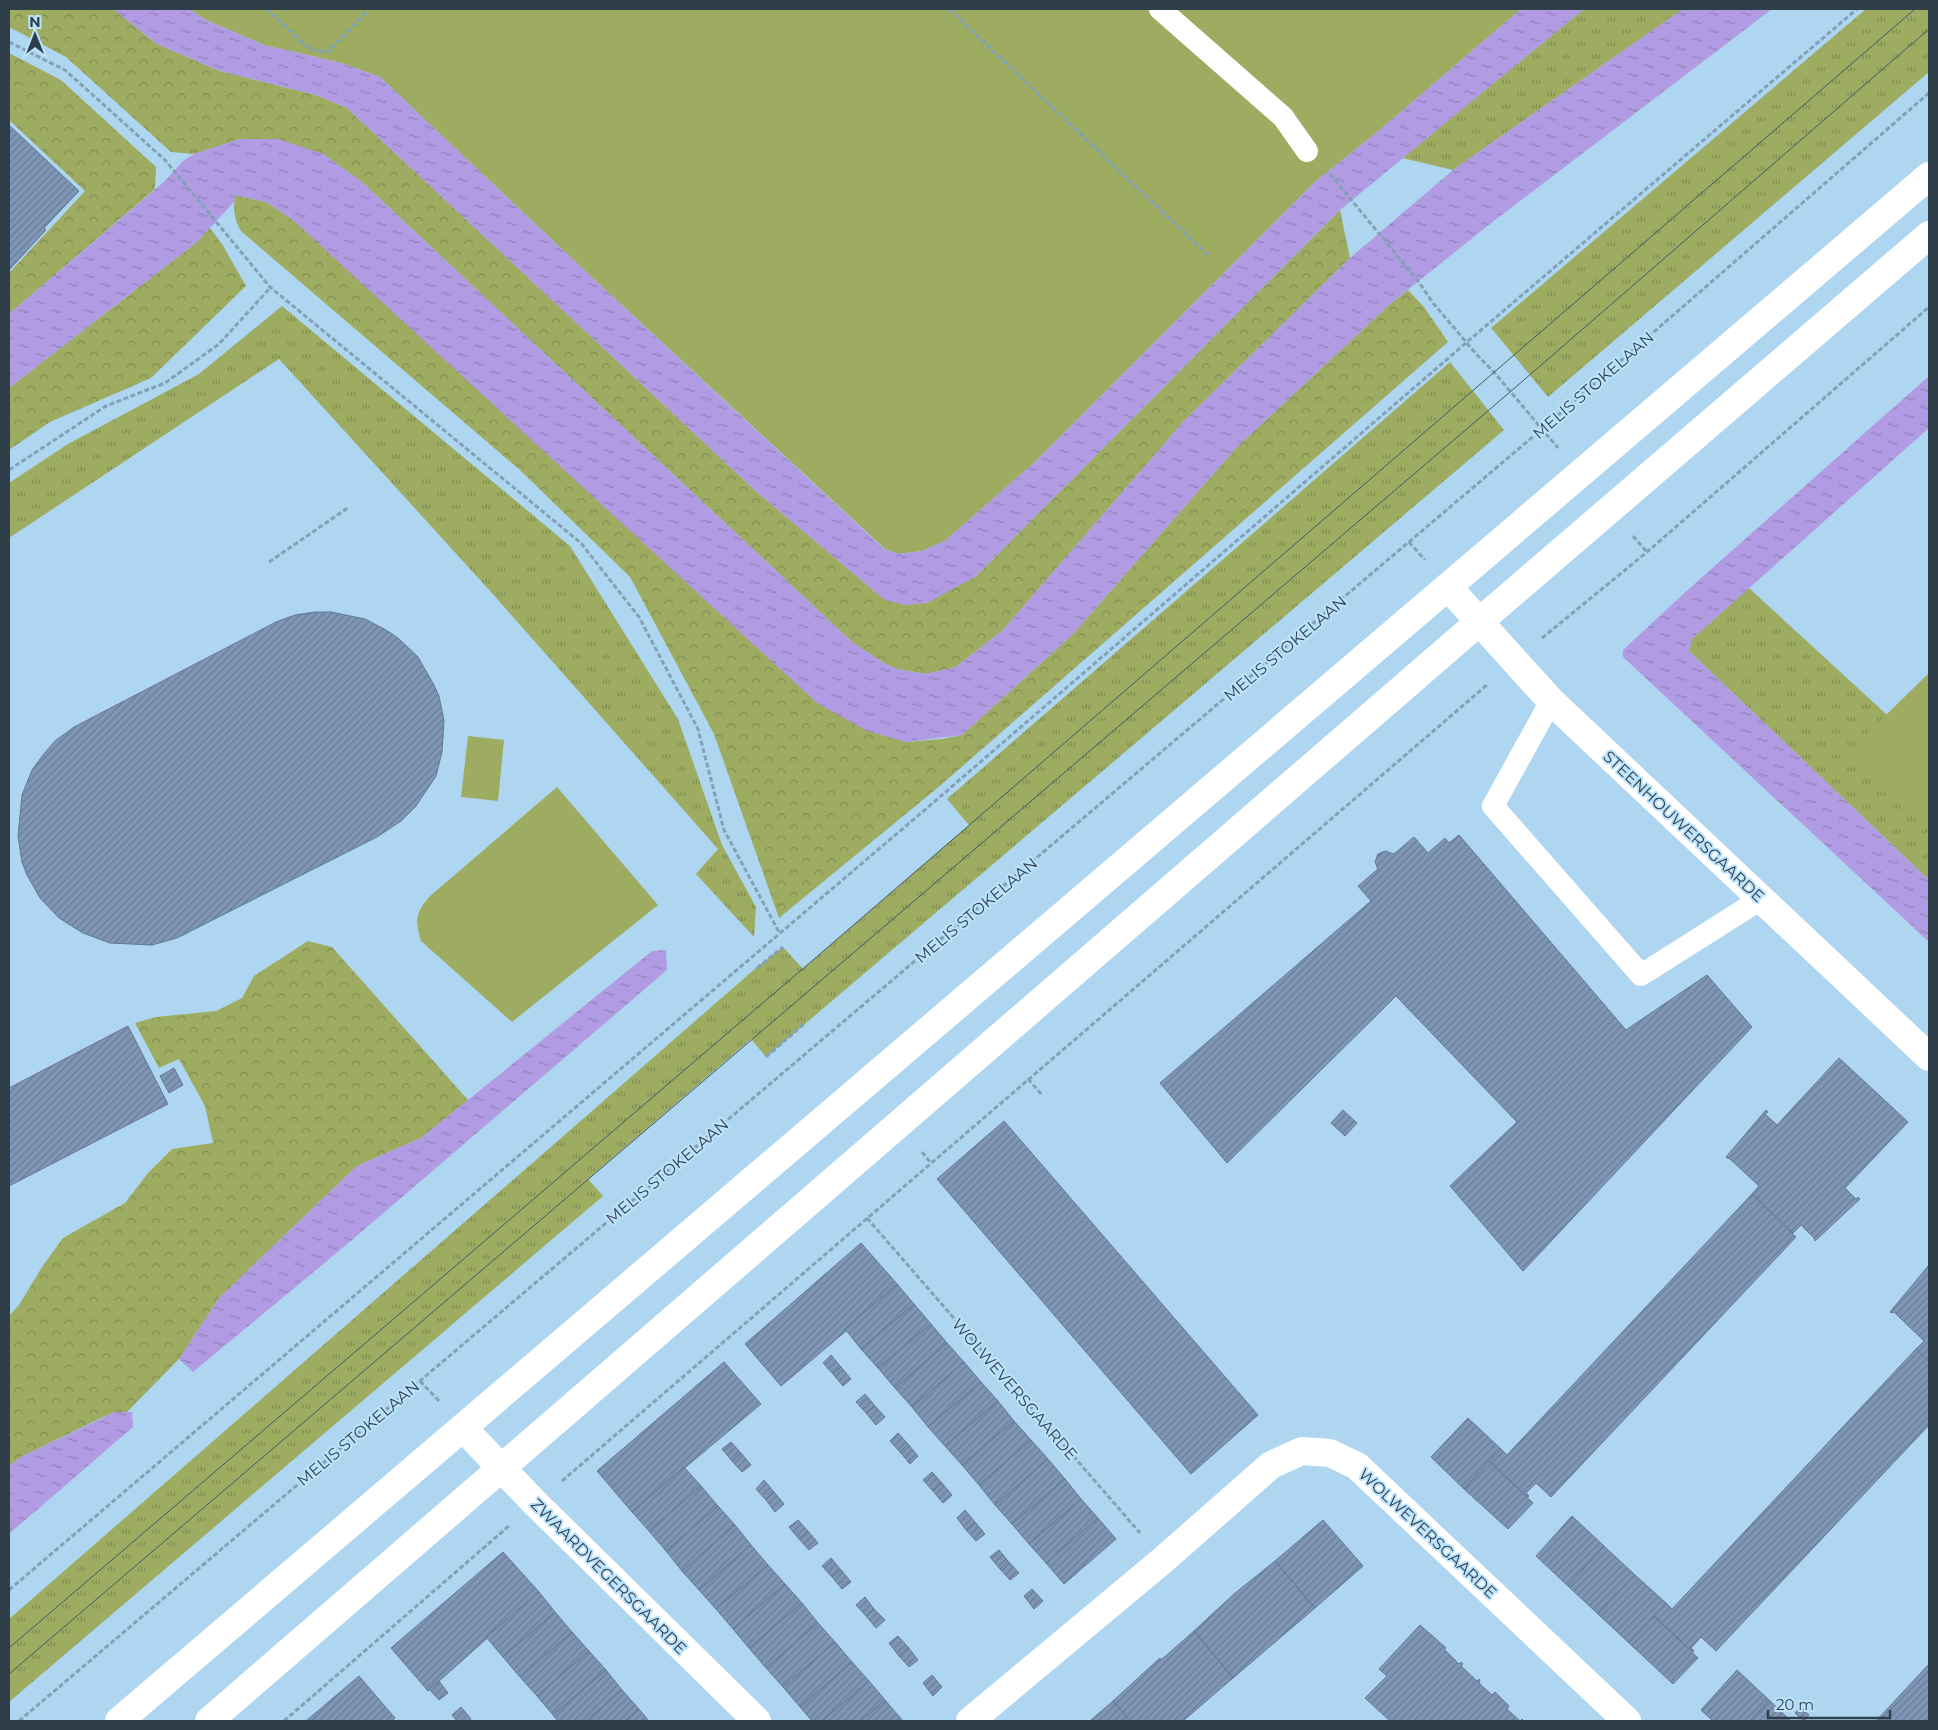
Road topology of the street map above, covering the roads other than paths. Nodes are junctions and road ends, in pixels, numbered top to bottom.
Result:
1 (1160, 9) edge
2 (1306, 151) dead end
3 (1929, 176) edge
4 (1929, 235) edge
5 (1448, 587) junction
6 (1479, 622) junction
7 (1551, 701) junction
8 (1761, 899) junction
9 (1929, 1057) edge
10 (463, 1428) junction
11 (501, 1468) junction
12 (119, 1721) edge
13 (210, 1721) edge
14 (757, 1721) edge
15 (970, 1721) edge
16 (1627, 1721) edge

1 - 2 lane
3 - 5 street
4 - 6 street
5 - 6 street, STEENHOUWERSGAARDE
5 - 10 street
6 - 7 street, STEENHOUWERSGAARDE
6 - 11 street
7 - 8 street, STEENHOUWERSGAARDE
7 - 8 lane
8 - 9 street, STEENHOUWERSGAARDE
10 - 11 street, ZWAARDVEGERSGAARDE
10 - 12 street
11 - 13 street
11 - 14 street, ZWAARDVEGERSGAARDE
15 - 16 street, WOLWEVERSGAARDE

